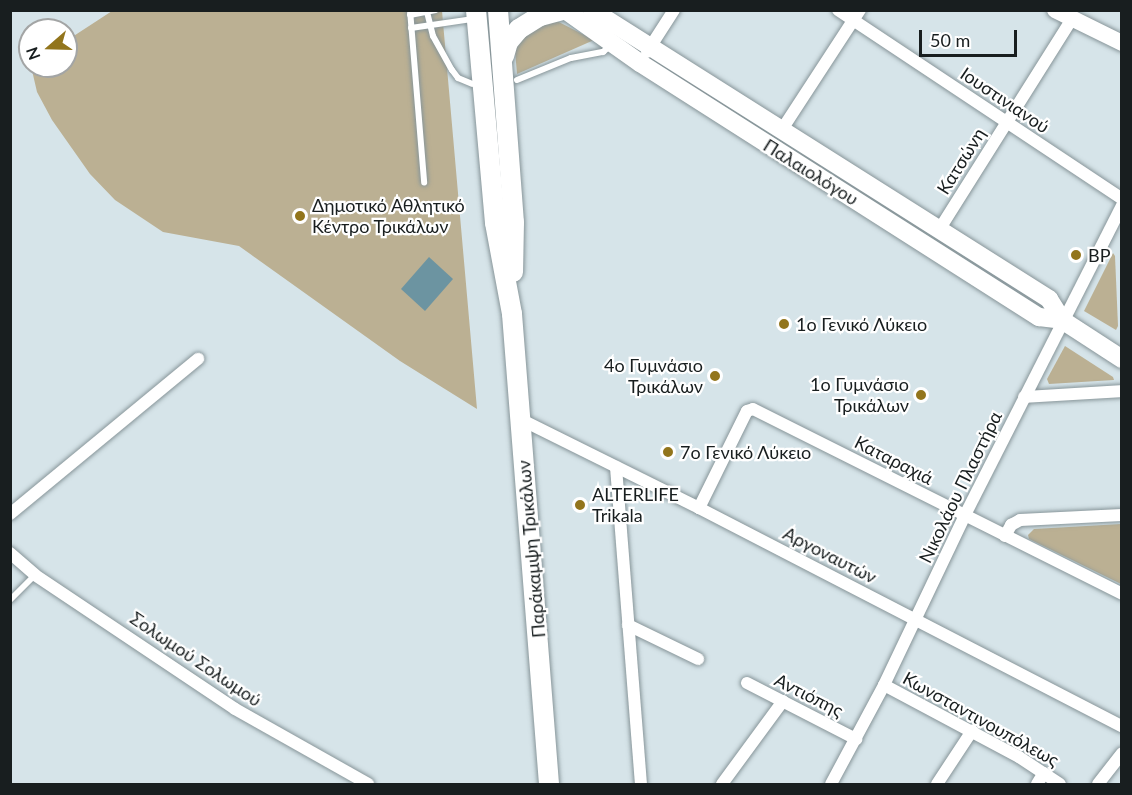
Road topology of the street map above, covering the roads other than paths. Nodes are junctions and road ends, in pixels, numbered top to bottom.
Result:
1 (436, 10) edge
2 (498, 10) edge
3 (563, 10) edge
4 (592, 10) edge
5 (674, 10) edge
6 (838, 10) edge
7 (1055, 10) edge
8 (427, 12) junction
9 (410, 13) edge
10 (476, 15) edge
11 (857, 16) edge
12 (1071, 20) junction
13 (429, 25) junction
14 (411, 28) junction
15 (612, 43) junction
16 (1122, 43) edge
17 (644, 55) junction
18 (503, 65) junction
19 (517, 80) dead end
20 (472, 84) dead end
21 (1007, 123) junction
22 (781, 131) junction
23 (424, 182) dead end
24 (1122, 199) edge
25 (1122, 206) edge
26 (1118, 224) edge
27 (939, 230) junction
28 (512, 314) junction
29 (1062, 320) junction
30 (1122, 358) edge
31 (198, 359) dead end
32 (1122, 391) edge
33 (1024, 397) junction
34 (520, 419) junction
35 (616, 466) junction
36 (699, 508) junction
37 (10, 514) edge
38 (1122, 515) edge
39 (965, 516) junction
40 (1005, 536) junction
41 (10, 553) edge
42 (35, 575) junction
43 (1122, 594) edge
44 (10, 600) edge
45 (915, 619) junction
46 (628, 625) junction
47 (698, 659) dead end
48 (747, 683) dead end
49 (884, 685) junction
50 (783, 701) junction
51 (1122, 726) edge
52 (972, 731) junction
53 (856, 738) junction
54 (1122, 753) edge
55 (1044, 773) junction
56 (368, 784) edge
57 (549, 784) edge
58 (641, 784) edge
59 (722, 784) edge
60 (831, 784) edge
61 (937, 784) edge
62 (1037, 784) edge
63 (1060, 784) edge
64 (1098, 784) edge

1 - 8 lane
2 - 18 main road, Παράκαμψη Τρικάλων
3 - 15 main road, Παλαιολόγου
3 - 18 main road
4 - 17 main road, Παλαιολόγου
5 - 17 street
6 - 11 street, Ιουστινιανού
7 - 12 street
8 - 9 lane
8 - 13 lane
9 - 14 lane
10 - 13 lane
10 - 28 main road, Παράκαμψη Τρικάλων
11 - 21 street, Ιουστινιανού
11 - 22 street
12 - 16 street
12 - 21 street, Κατσώνη
13 - 14 lane
13 - 20 lane
14 - 23 lane
15 - 17 main road, Παλαιολόγου
15 - 19 lane
17 - 22 main road, Παλαιολόγου
17 - 29 main road, Παλαιολόγου
18 - 28 main road, Παράκαμψη Τρικάλων
21 - 24 street, Ιουστινιανού
21 - 27 street, Κατσώνη
22 - 27 main road, Παλαιολόγου
25 - 26 street, Νικολάου Πλαστήρα
26 - 29 street, Νικολάου Πλαστήρα
27 - 29 main road, Παλαιολόγου
28 - 34 main road, Παράκαμψη Τρικάλων
29 - 30 main road, Παλαιολόγου
29 - 33 street, Νικολάου Πλαστήρα
31 - 37 street
32 - 33 street
33 - 39 street, Νικολάου Πλαστήρα
34 - 35 street, Αργοναυτών
34 - 57 main road, Παράκαμψη Τρικάλων
35 - 36 street, Αργοναυτών
35 - 46 street
36 - 39 street, Καταραχιά
36 - 45 street, Αργοναυτών
38 - 40 street
39 - 40 street, Καταραχιά
39 - 45 street, Νικολάου Πλαστήρα
40 - 43 street, Καταραχιά
41 - 42 street, Σολωμού Σολωμού
42 - 44 lane
42 - 56 street, Σολωμού Σολωμού
45 - 49 street, Νικολάου Πλαστήρα
45 - 51 street, Αργοναυτών
46 - 47 street
46 - 58 street
48 - 50 street, Αντιόπης
49 - 52 street, Κωνσταντινουπόλεως
49 - 53 street, Νικολάου Πλαστήρα
50 - 53 street, Αντιόπης
50 - 59 street
52 - 55 street, Κωνσταντινουπόλεως
52 - 61 street
53 - 60 street, Νικολάου Πλαστήρα
54 - 64 street
55 - 62 street
55 - 63 street, Κωνσταντινουπόλεως

